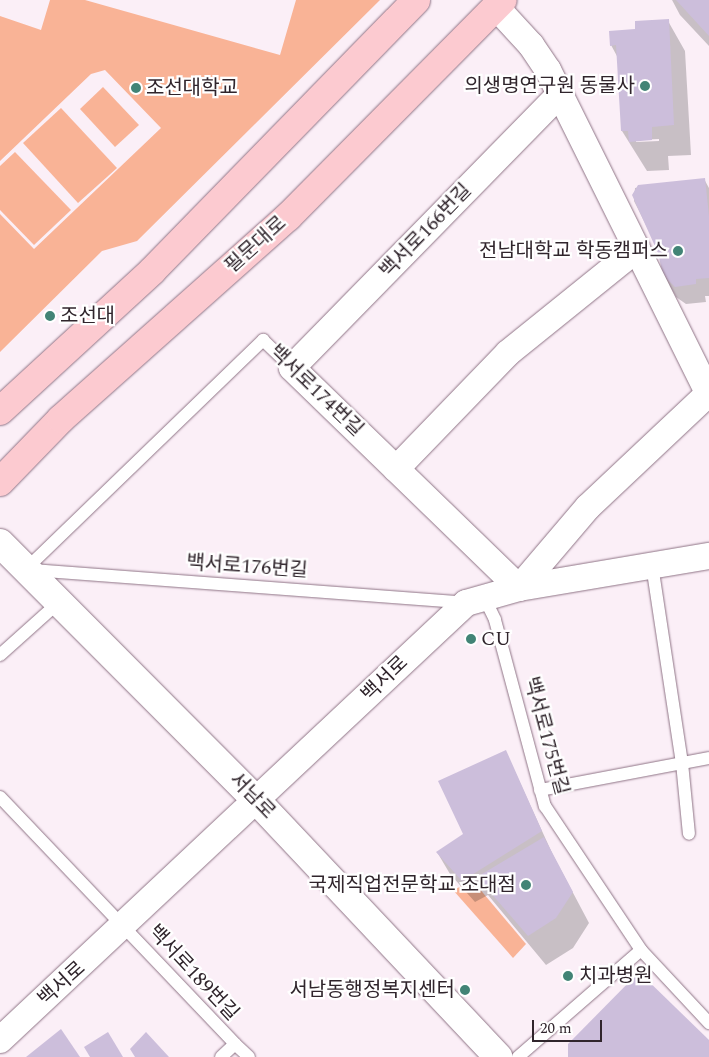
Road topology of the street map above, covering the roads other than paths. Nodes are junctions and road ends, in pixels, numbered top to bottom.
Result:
1 (416, 0) edge
2 (500, 4) edge
3 (560, 94) junction
4 (637, 249) junction
5 (292, 368) junction
6 (37, 376) junction
7 (0, 390) edge
8 (709, 394) edge
9 (0, 411) edge
10 (396, 469) junction
11 (0, 482) edge
12 (0, 542) edge
13 (709, 556) edge
14 (652, 565) junction
15 (26, 569) junction
16 (518, 588) junction
17 (475, 600) junction
18 (59, 602) junction
19 (0, 655) edge
20 (709, 758) edge
21 (682, 764) junction
22 (540, 790) junction
23 (0, 797) edge
24 (257, 801) junction
25 (689, 834) dead end
26 (124, 927) junction
27 (641, 950) junction
28 (709, 1023) edge
29 (0, 1040) edge
30 (235, 1044) junction
31 (221, 1057) edge
32 (249, 1057) edge
33 (498, 1057) edge
34 (518, 1057) edge

1 - 6 main road
2 - 3 street
2 - 11 main road, 필문대로
3 - 4 street
3 - 5 street, 백서로166번길
4 - 8 street
4 - 10 street
5 - 10 street, 백서로174번길
5 - 15 lane, 백서로174번길
6 - 7 main road
6 - 9 main road
8 - 16 street
10 - 16 street, 백서로174번길
12 - 15 street, 서남로
13 - 14 street, 백서로
14 - 16 street, 백서로
14 - 21 lane
15 - 17 lane, 백서로176번길
15 - 18 street, 서남로
16 - 17 street, 백서로
17 - 22 lane, 백서로175번길
17 - 24 street, 백서로
18 - 19 lane
18 - 24 street, 서남로
20 - 21 lane
21 - 22 lane
21 - 25 lane
22 - 27 lane, 백서로175번길
23 - 26 lane
24 - 26 street, 백서로
24 - 33 street, 서남로
26 - 29 street, 백서로
26 - 30 lane, 백서로189번길
27 - 28 lane, 백서로175번길
27 - 34 lane
30 - 31 lane, 백서로189번길
30 - 32 lane, 백서로189번길

